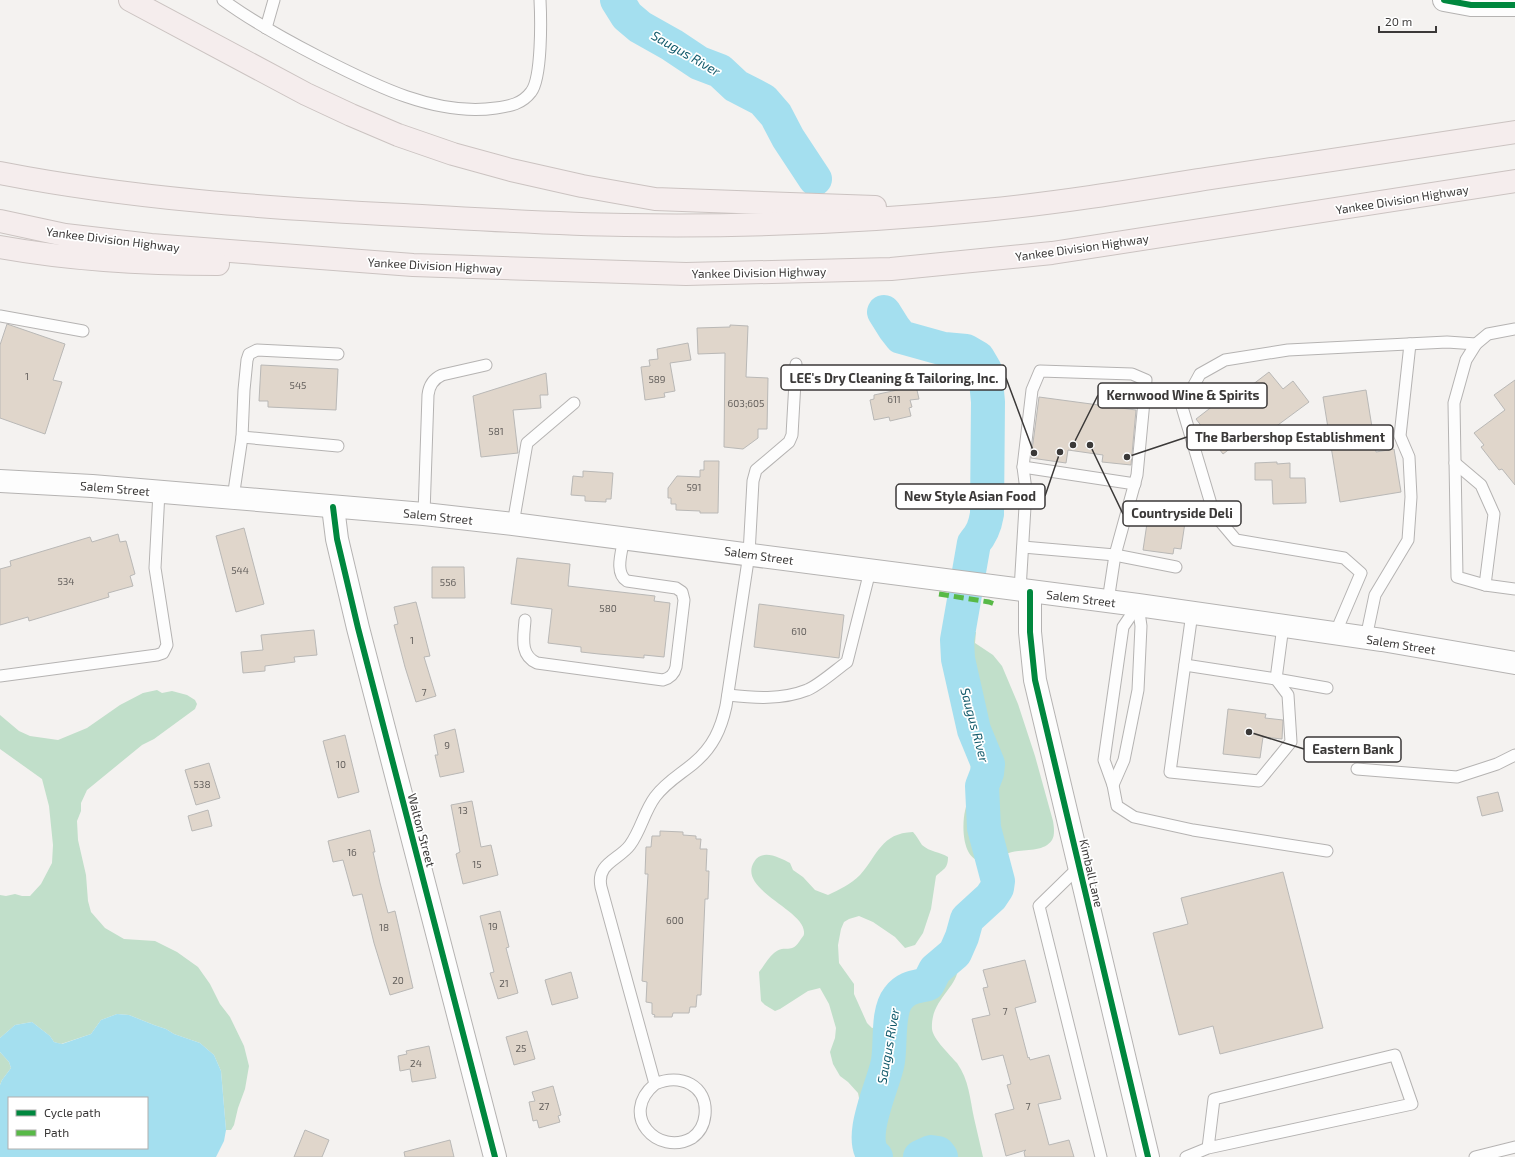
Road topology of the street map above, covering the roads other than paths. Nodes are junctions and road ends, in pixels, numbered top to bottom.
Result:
1 (130, 0) edge
2 (223, 0) edge
3 (274, 0) edge
4 (540, 0) edge
5 (1444, 0) edge
6 (1515, 5) edge
7 (266, 28) junction
8 (1515, 132) edge
9 (0, 173) edge
10 (1515, 181) edge
11 (980, 211) junction
12 (0, 221) edge
13 (0, 247) edge
14 (413, 265) junction
15 (0, 316) edge
16 (1515, 329) edge
17 (83, 331) dead end
18 (1410, 344) junction
19 (1476, 344) junction
20 (338, 354) dead end
21 (796, 364) dead end
22 (486, 365) dead end
23 (574, 403) dead end
24 (242, 437) junction
25 (338, 446) dead end
26 (1455, 464) junction
27 (1023, 467) junction
28 (0, 481) edge
29 (1135, 484) junction
30 (159, 492) junction
31 (233, 498) junction
32 (333, 507) junction
33 (424, 514) junction
34 (513, 524) junction
35 (624, 538) junction
36 (1023, 547) junction
37 (749, 554) junction
38 (1115, 555) junction
39 (1176, 567) dead end
40 (870, 571) junction
41 (1486, 585) junction
42 (1515, 589) edge
43 (1025, 591) junction
44 (1108, 601) junction
45 (1138, 605) junction
46 (1192, 614) junction
47 (525, 620) dead end
48 (1284, 626) junction
49 (1335, 634) junction
50 (1366, 638) junction
51 (1515, 663) edge
52 (1185, 665) junction
53 (0, 676) edge
54 (1276, 679) junction
55 (1327, 688) dead end
56 (728, 695) junction
57 (1515, 755) edge
58 (1357, 769) dead end
59 (1113, 785) junction
60 (1326, 851) dead end
61 (1079, 866) junction
62 (655, 1084) junction
63 (1515, 1147) edge
64 (1208, 1148) junction
65 (495, 1157) edge
66 (1101, 1157) edge
67 (1148, 1157) edge
68 (1186, 1157) edge
69 (1475, 1157) edge

1 - 11 highway
2 - 7 lane
3 - 7 lane
4 - 7 lane
5 - 6 main road
8 - 11 highway
9 - 11 highway
10 - 14 highway, Yankee Division Highway
12 - 14 highway, Yankee Division Highway
13 - 14 highway
15 - 17 lane
16 - 19 lane
18 - 19 lane
18 - 49 lane
18 - 50 lane
19 - 26 lane
20 - 24 lane
21 - 37 lane
22 - 33 lane
23 - 34 lane
24 - 25 lane
24 - 31 lane
26 - 41 lane
26 - 41 lane
27 - 29 lane
27 - 29 lane
27 - 36 lane
28 - 30 main road, Salem Street
29 - 38 lane
30 - 31 main road, Salem Street
30 - 53 lane
31 - 32 main road, Salem Street
32 - 33 main road, Salem Street
32 - 65 main road, Walton Street
33 - 34 main road, Salem Street
34 - 35 main road, Salem Street
35 - 37 main road, Salem Street
35 - 47 lane
36 - 38 lane
36 - 43 lane
37 - 40 main road, Salem Street
37 - 56 lane
38 - 39 lane
38 - 44 lane
40 - 43 main road, Salem Street
40 - 56 lane
41 - 42 lane
43 - 44 main road, Salem Street
43 - 61 main road, Kimball Lane
44 - 45 main road, Salem Street
45 - 46 main road, Salem Street
45 - 59 lane
45 - 59 lane
46 - 48 main road, Salem Street
46 - 52 lane
48 - 49 main road, Salem Street
48 - 54 lane
49 - 50 main road, Salem Street
50 - 51 main road, Salem Street
52 - 54 lane
52 - 54 lane
54 - 55 lane
56 - 62 lane
57 - 58 lane
59 - 60 lane
61 - 66 lane
61 - 67 main road, Kimball Lane
62 - 62 lane
63 - 69 lane
64 - 64 lane
64 - 68 lane

